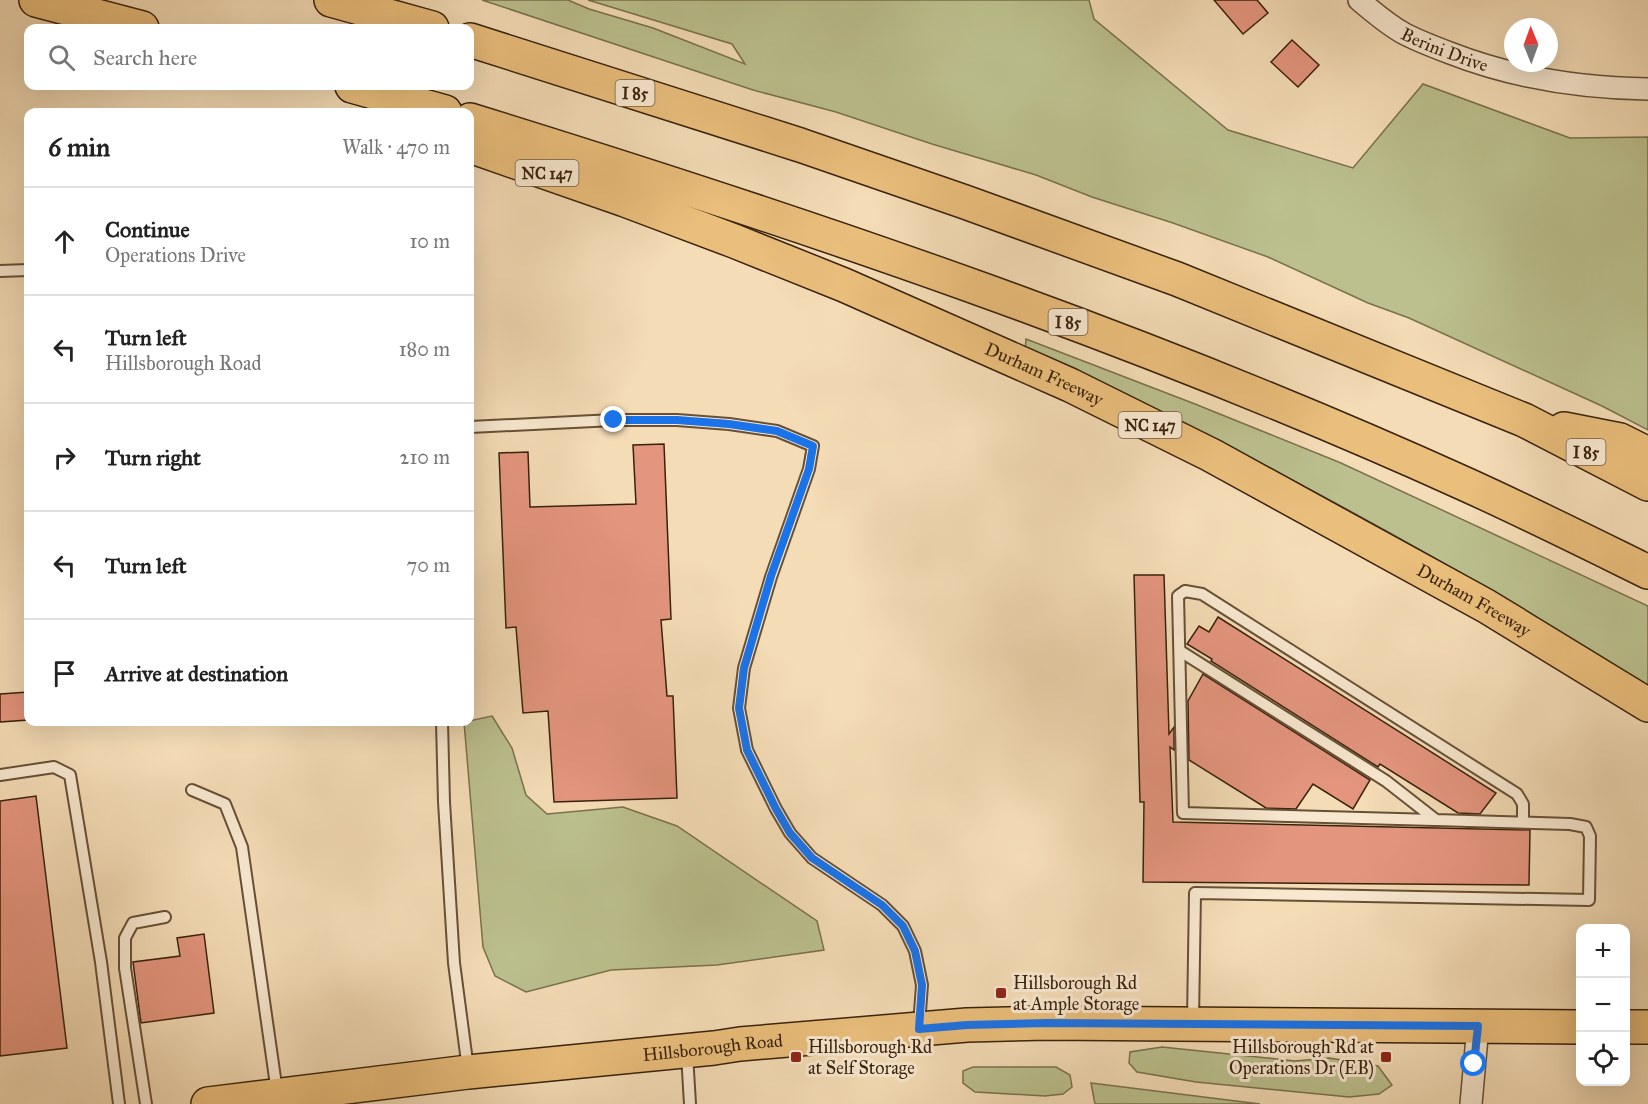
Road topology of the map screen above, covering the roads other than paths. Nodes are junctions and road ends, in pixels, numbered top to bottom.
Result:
1 (36, 0) edge
2 (331, 0) edge
3 (1359, 0) edge
4 (127, 24) edge
5 (418, 24) edge
6 (474, 41) edge
7 (336, 90) edge
8 (365, 90) edge
9 (1648, 90) edge
10 (372, 108) edge
11 (431, 108) edge
12 (474, 121) edge
13 (474, 147) edge
14 (24, 270) edge
15 (0, 271) edge
16 (1524, 420) junction
17 (474, 427) edge
18 (1648, 454) edge
19 (1648, 484) edge
20 (1648, 572) edge
21 (1180, 651) junction
22 (1648, 705) edge
23 (442, 726) edge
24 (0, 775) edge
25 (192, 790) dead end
26 (1436, 820) junction
27 (1523, 822) junction
28 (165, 917) dead end
29 (1193, 1024) junction
30 (1478, 1026) junction
31 (1576, 1027) edge
32 (1630, 1027) edge
33 (1648, 1027) edge
34 (919, 1029) junction
35 (687, 1050) junction
36 (468, 1072) junction
37 (277, 1095) junction
38 (119, 1104) edge
39 (146, 1104) edge
40 (208, 1104) edge
41 (690, 1104) edge
42 (1471, 1104) edge

1 - 4 main road
2 - 5 main road
3 - 9 street, Berini Drive
6 - 16 main road, I 85
7 - 10 main road
8 - 11 main road
12 - 20 main road, I 85
13 - 22 main road, Durham Freeway / NC 147
14 - 15 lane
16 - 18 main road
16 - 19 main road, I 85
17 - 34 lane
21 - 26 lane
21 - 26 lane
21 - 27 lane
23 - 36 lane
24 - 38 lane
25 - 37 lane
26 - 27 lane
27 - 29 lane
28 - 39 lane
29 - 30 main road, Hillsborough Road
29 - 34 main road, Hillsborough Road
30 - 31 main road, Hillsborough Road
30 - 42 street
32 - 33 main road
34 - 35 main road, Hillsborough Road
35 - 36 main road, Hillsborough Road
35 - 41 lane
36 - 37 main road, Hillsborough Road
37 - 40 main road, Hillsborough Road

